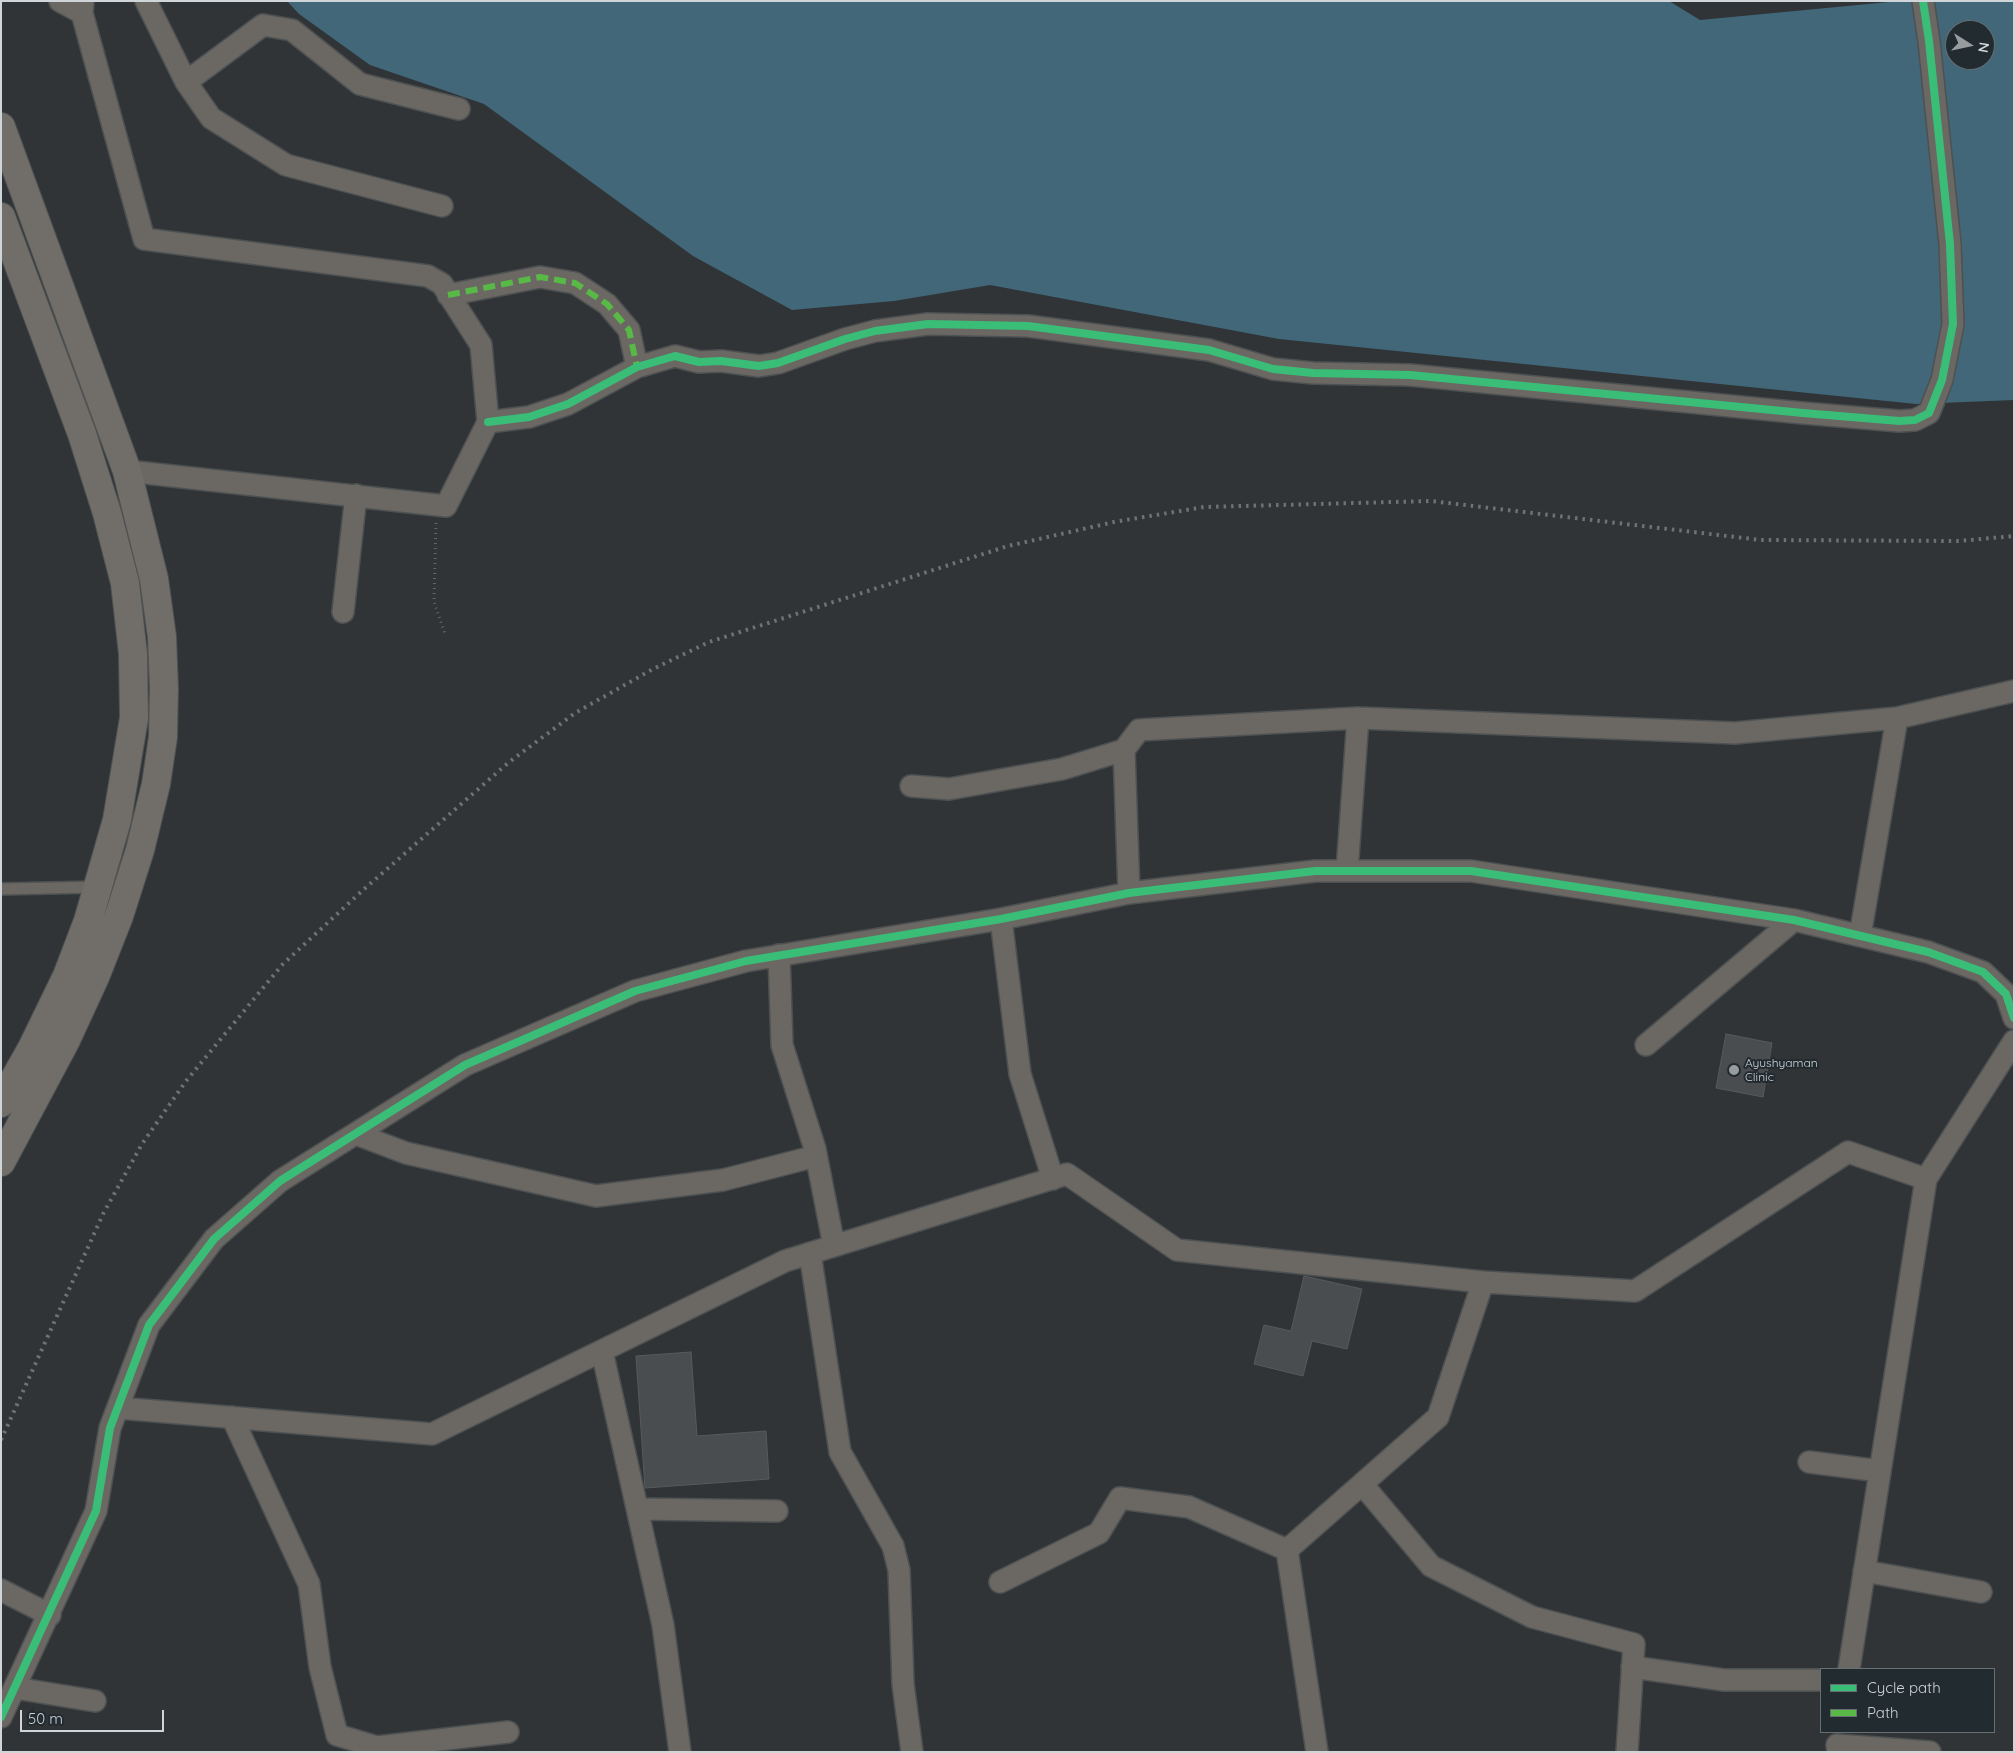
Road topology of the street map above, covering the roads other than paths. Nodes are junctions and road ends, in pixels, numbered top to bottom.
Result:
1 (60, 1) edge
2 (146, 1) edge
3 (1923, 1) edge
4 (82, 7) edge
5 (186, 82) junction
6 (459, 109) dead end
7 (1, 127) edge
8 (442, 206) dead end
9 (1, 217) edge
10 (448, 295) junction
11 (637, 367) junction
12 (488, 422) junction
13 (128, 471) junction
14 (356, 495) junction
15 (343, 612) dead end
16 (2014, 691) edge
17 (1358, 718) junction
18 (1896, 718) junction
19 (1124, 750) junction
20 (911, 786) dead end
21 (1347, 871) junction
22 (98, 887) junction
23 (1, 889) edge
24 (1128, 893) junction
25 (1001, 919) junction
26 (1794, 920) junction
27 (1860, 936) junction
28 (779, 955) junction
29 (2014, 1018) edge
30 (2014, 1041) edge
31 (1646, 1045) dead end
32 (1, 1104) edge
33 (356, 1134) junction
34 (816, 1156) junction
35 (1, 1162) edge
36 (1053, 1178) junction
37 (1926, 1179) junction
38 (834, 1246) junction
39 (810, 1253) junction
40 (1483, 1282) junction
41 (602, 1351) junction
42 (118, 1408) junction
43 (232, 1418) junction
44 (1809, 1462) dead end
45 (1880, 1471) junction
46 (1362, 1484) junction
47 (639, 1509) junction
48 (777, 1511) dead end
49 (1287, 1550) junction
50 (1864, 1571) junction
51 (1000, 1582) dead end
52 (1, 1590) edge
53 (1981, 1592) dead end
54 (50, 1615) junction
55 (1632, 1667) junction
56 (1849, 1668) edge
57 (1820, 1680) edge
58 (15, 1688) junction
59 (95, 1701) dead end
60 (1, 1717) edge
61 (508, 1732) dead end
62 (1838, 1743) edge
63 (680, 1752) edge
64 (912, 1752) edge
65 (1317, 1752) edge
66 (1627, 1752) edge
67 (1930, 1752) edge

1 - 4 street
2 - 5 street
3 - 11 street
4 - 10 street
5 - 6 street
5 - 8 street
7 - 13 highway
9 - 22 highway
10 - 11 street
10 - 12 street
11 - 12 street
12 - 14 street
13 - 14 street
13 - 35 highway
14 - 15 street
16 - 18 street
17 - 18 street
17 - 19 street
17 - 21 street
18 - 27 street
19 - 20 street
19 - 24 street
21 - 24 street
21 - 26 street
22 - 23 lane
22 - 32 highway
24 - 25 street
25 - 28 street
25 - 36 street
26 - 27 street
26 - 31 street
27 - 29 street
28 - 33 street
28 - 34 street
30 - 37 street
33 - 34 street
33 - 42 street
34 - 38 street
36 - 38 street
36 - 40 street
37 - 40 street
37 - 45 street
38 - 39 street
39 - 41 street
39 - 64 street
40 - 46 street
41 - 43 street
41 - 47 street
42 - 43 street
42 - 54 street
43 - 61 street
44 - 45 street
45 - 50 street
46 - 49 street
46 - 55 street
47 - 48 street
47 - 63 street
49 - 51 street
49 - 65 street
50 - 53 street
50 - 56 street
52 - 54 street
54 - 58 street
55 - 57 street
55 - 66 street
58 - 59 street
58 - 60 street
62 - 67 street

